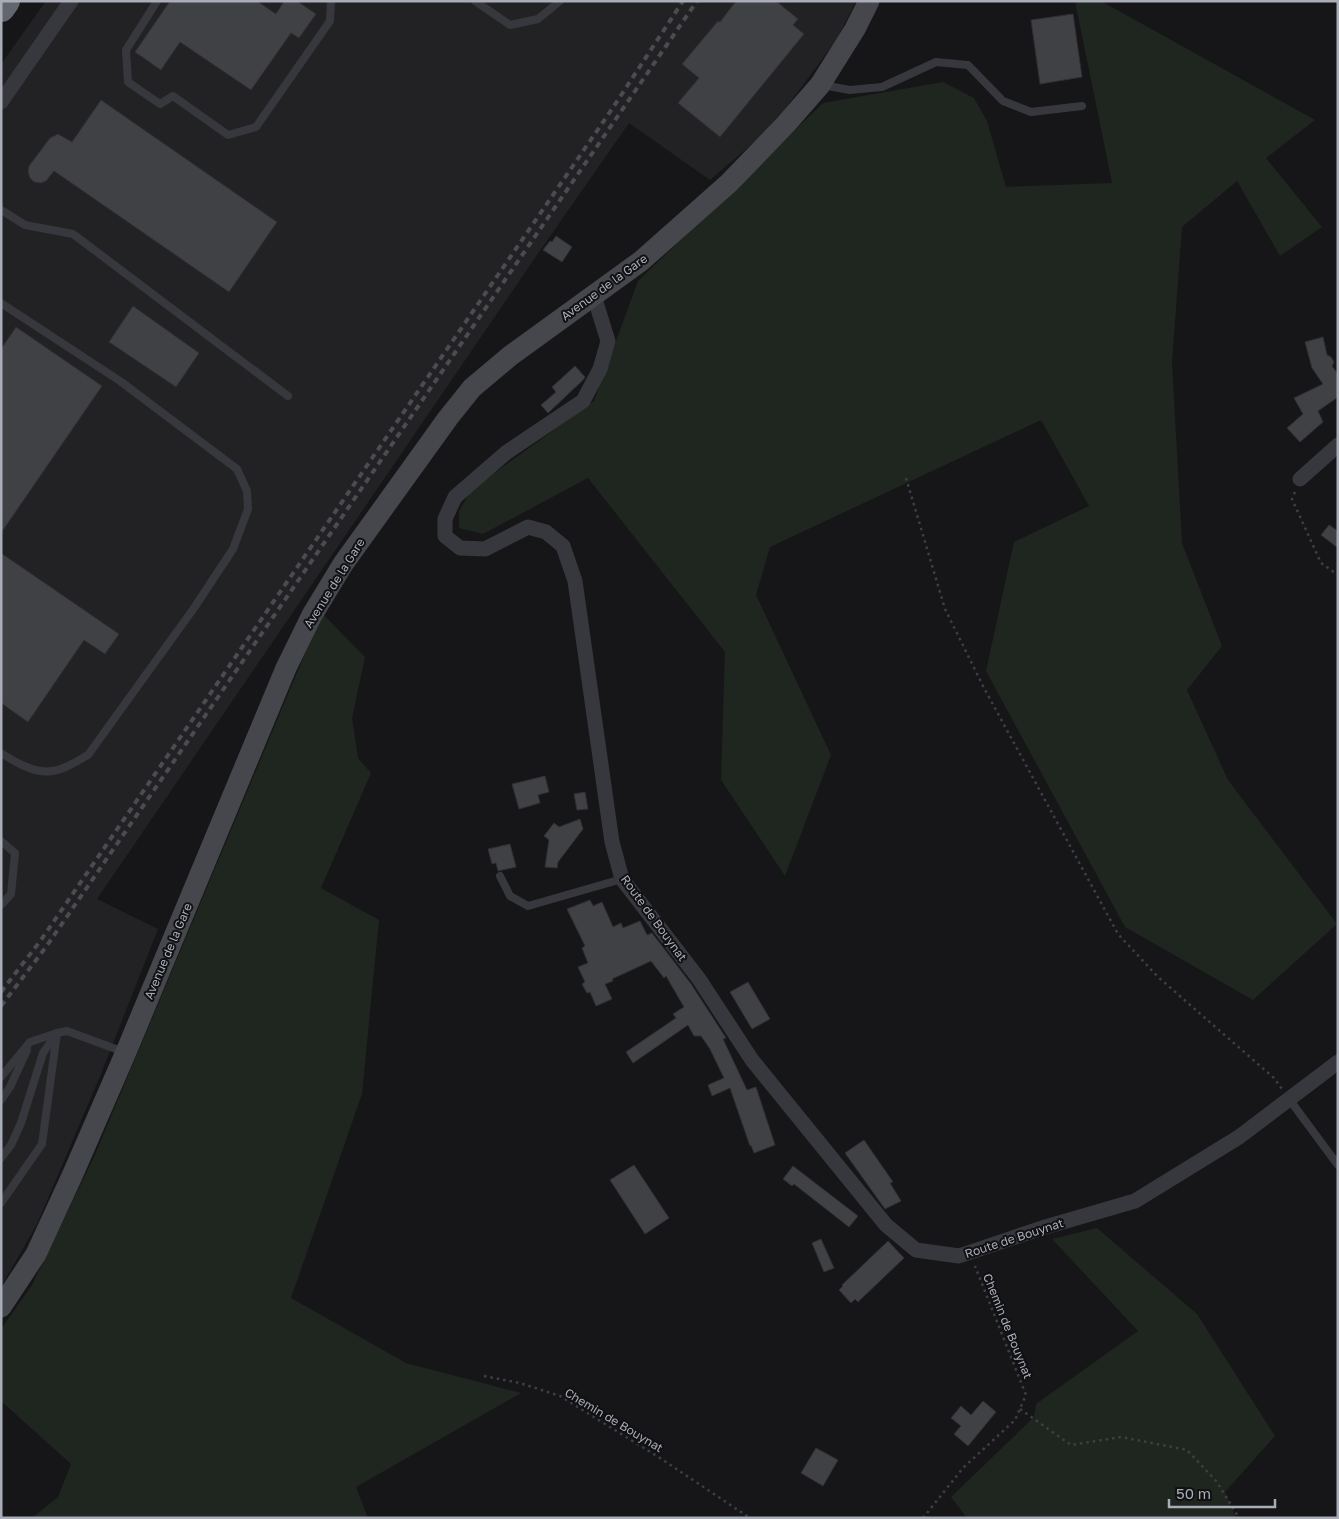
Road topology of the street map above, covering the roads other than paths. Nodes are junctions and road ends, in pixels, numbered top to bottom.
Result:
1 (6, 1) edge
2 (71, 1) edge
3 (157, 1) edge
4 (331, 1) edge
5 (475, 1) edge
6 (560, 1) edge
7 (869, 1) edge
8 (1, 8) edge
9 (820, 85) junction
10 (1, 102) edge
11 (1082, 106) dead end
12 (1, 210) edge
13 (594, 296) junction
14 (1, 303) edge
15 (288, 396) dead end
16 (1338, 445) edge
17 (1300, 479) road end
18 (1, 752) edge
19 (1, 841) edge
20 (500, 876) dead end
21 (622, 879) junction
22 (1, 905) edge
23 (57, 1033) junction
24 (30, 1042) junction
25 (126, 1052) junction
26 (1338, 1062) edge
27 (1, 1077) edge
28 (1289, 1099) junction
29 (1, 1100) edge
30 (1, 1158) edge
31 (1338, 1165) edge
32 (1, 1203) edge
33 (1, 1307) edge

1 - 8 highway
2 - 10 street
3 - 4 lane
5 - 6 lane
7 - 9 street, Avenue de la Gare
9 - 11 lane
9 - 13 street, Avenue de la Gare
12 - 15 lane
13 - 21 street, Route de Bouynat
13 - 25 street, Avenue de la Gare
14 - 18 lane
16 - 17 street
19 - 22 lane
20 - 21 lane
21 - 28 street, Route de Bouynat
23 - 24 lane
23 - 25 lane
23 - 30 lane
23 - 32 lane
24 - 27 lane
24 - 29 lane
25 - 33 street, Avenue de la Gare
26 - 28 street, Route de Bouynat
28 - 31 lane

